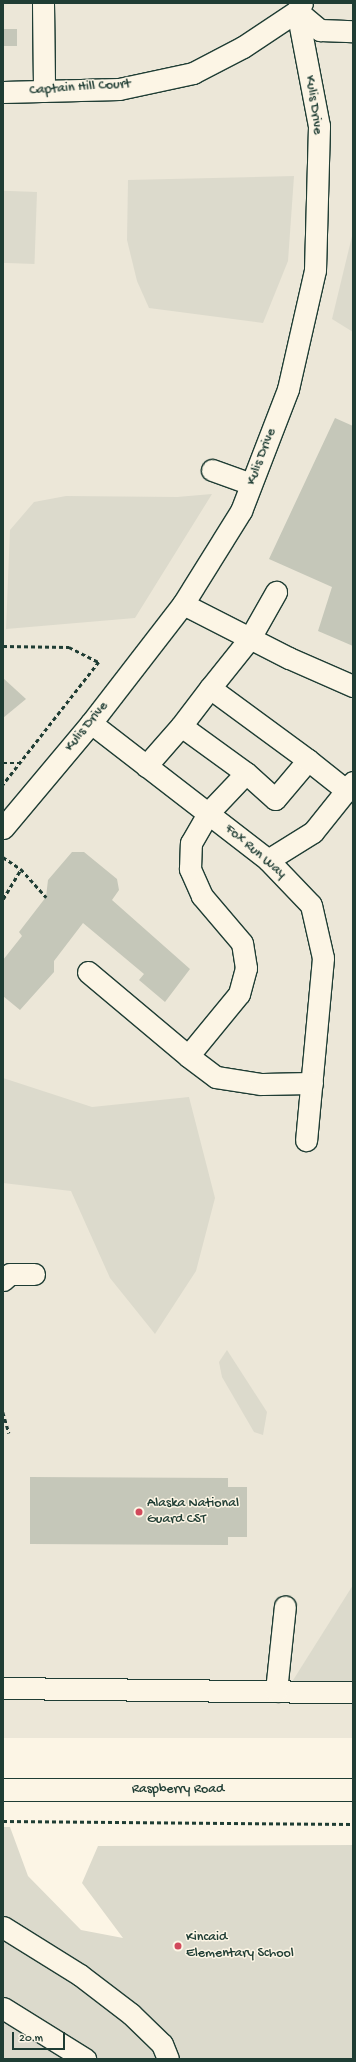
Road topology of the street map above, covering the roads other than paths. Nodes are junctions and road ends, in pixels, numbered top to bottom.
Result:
1 (43, 3) edge
2 (300, 7) edge
3 (353, 31) edge
4 (44, 91) junction
5 (3, 92) edge
6 (212, 470) dead end
7 (251, 484) junction
8 (276, 592) dead end
9 (183, 604) junction
10 (250, 638) junction
11 (353, 686) edge
12 (210, 688) junction
13 (91, 724) junction
14 (181, 726) junction
15 (308, 760) junction
16 (146, 766) junction
17 (246, 773) junction
18 (350, 786) edge
19 (208, 813) junction
20 (3, 828) edge
21 (268, 860) junction
22 (88, 972) dead end
23 (188, 1056) junction
24 (312, 1083) junction
25 (306, 1140) dead end
26 (34, 1274) dead end
27 (3, 1280) edge
28 (285, 1606) dead end
29 (3, 1688) edge
30 (276, 1691) junction
31 (353, 1692) edge
32 (3, 1790) edge
33 (353, 1790) edge
34 (3, 1927) edge
35 (3, 2008) edge
36 (85, 2059) edge
37 (168, 2059) edge

1 - 4 street
2 - 3 street
2 - 4 street, Captain Hill Court
2 - 7 street, Kulis Drive
4 - 5 street, Captain Hill Court
6 - 7 street
7 - 9 street, Kulis Drive
8 - 10 street
9 - 10 street
9 - 13 street, Kulis Drive
10 - 11 street
10 - 12 street
12 - 14 street
12 - 15 street
13 - 16 street, Fox Run Way
13 - 20 street, Kulis Drive
14 - 16 street
14 - 17 street
15 - 17 street
15 - 18 street
16 - 19 street, Fox Run Way
17 - 19 street
18 - 21 street
19 - 21 street, Fox Run Way
19 - 23 street
21 - 24 street, Fox Run Way
22 - 23 street
23 - 24 street
24 - 25 street, Fox Run Way
26 - 27 street
28 - 30 street
29 - 30 street
30 - 31 street
32 - 33 main road, Raspberry Road
34 - 37 street
35 - 36 street

